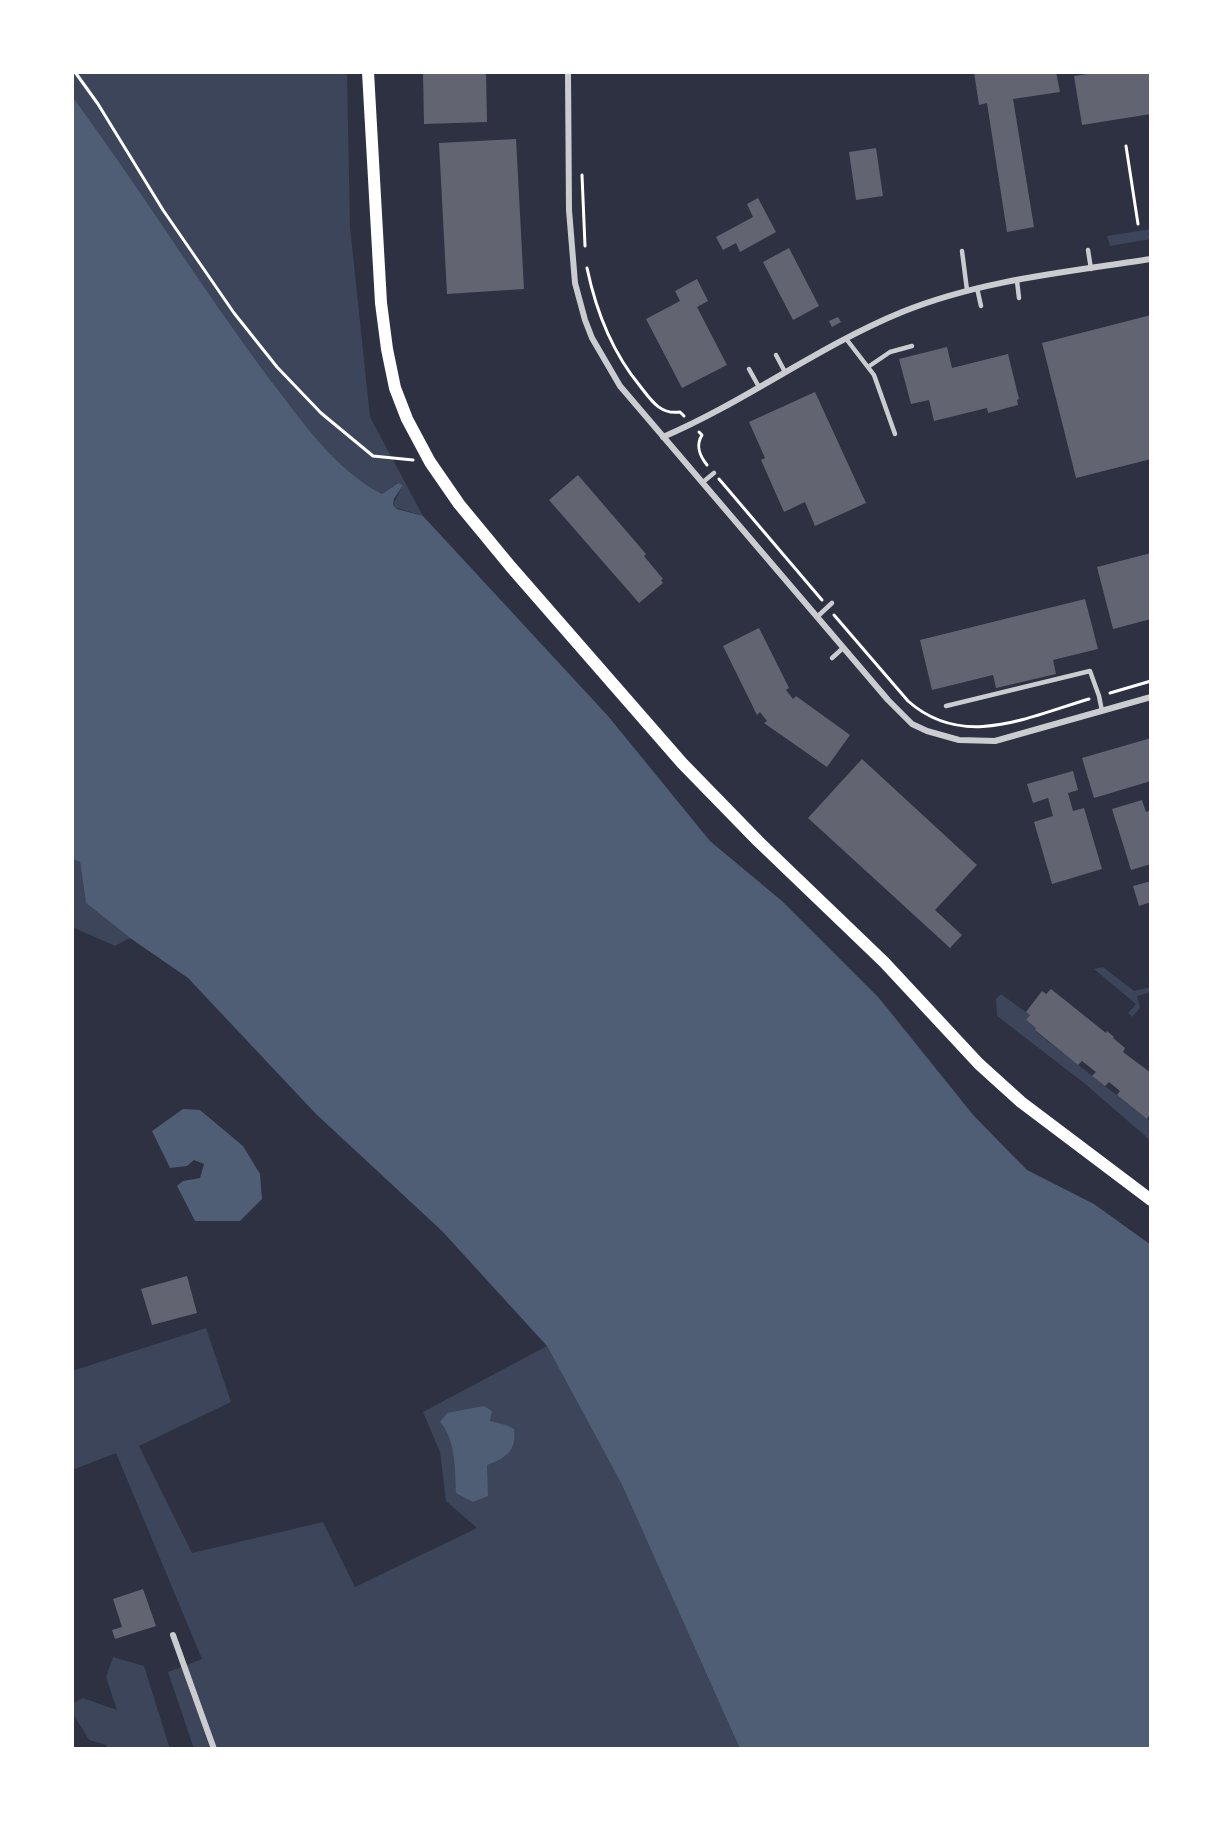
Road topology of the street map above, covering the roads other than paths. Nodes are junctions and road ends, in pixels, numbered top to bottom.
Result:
1 (368, 72) edge
2 (568, 72) edge
3 (1088, 250) dead end
4 (962, 251) dead end
5 (1151, 259) edge
6 (1091, 268) junction
7 (1017, 281) junction
8 (977, 288) junction
9 (967, 290) junction
10 (1019, 298) dead end
11 (981, 306) dead end
12 (846, 340) junction
13 (912, 346) dead end
14 (776, 355) dead end
15 (868, 367) junction
16 (750, 369) dead end
17 (785, 372) junction
18 (759, 387) junction
19 (895, 434) dead end
20 (663, 437) junction
21 (714, 473) road end
22 (703, 482) junction
23 (832, 603) dead end
24 (817, 617) junction
25 (843, 648) junction
26 (832, 658) dead end
27 (1151, 697) edge
28 (945, 706) dead end
29 (1102, 711) junction
30 (1151, 1200) edge
31 (173, 1635) dead end
32 (214, 1749) edge

1 - 30 main road
2 - 20 street
3 - 6 lane
4 - 9 lane
5 - 6 street
6 - 7 street
7 - 8 street
7 - 10 lane
8 - 9 street
8 - 11 lane
9 - 12 street
12 - 15 lane
12 - 17 street
13 - 15 lane
14 - 17 lane
15 - 19 lane
16 - 18 lane
17 - 18 street
18 - 20 street
20 - 22 street
21 - 22 lane
22 - 24 street
23 - 24 lane
24 - 25 street
25 - 26 lane
25 - 29 street
27 - 29 street
28 - 29 lane
31 - 32 street

